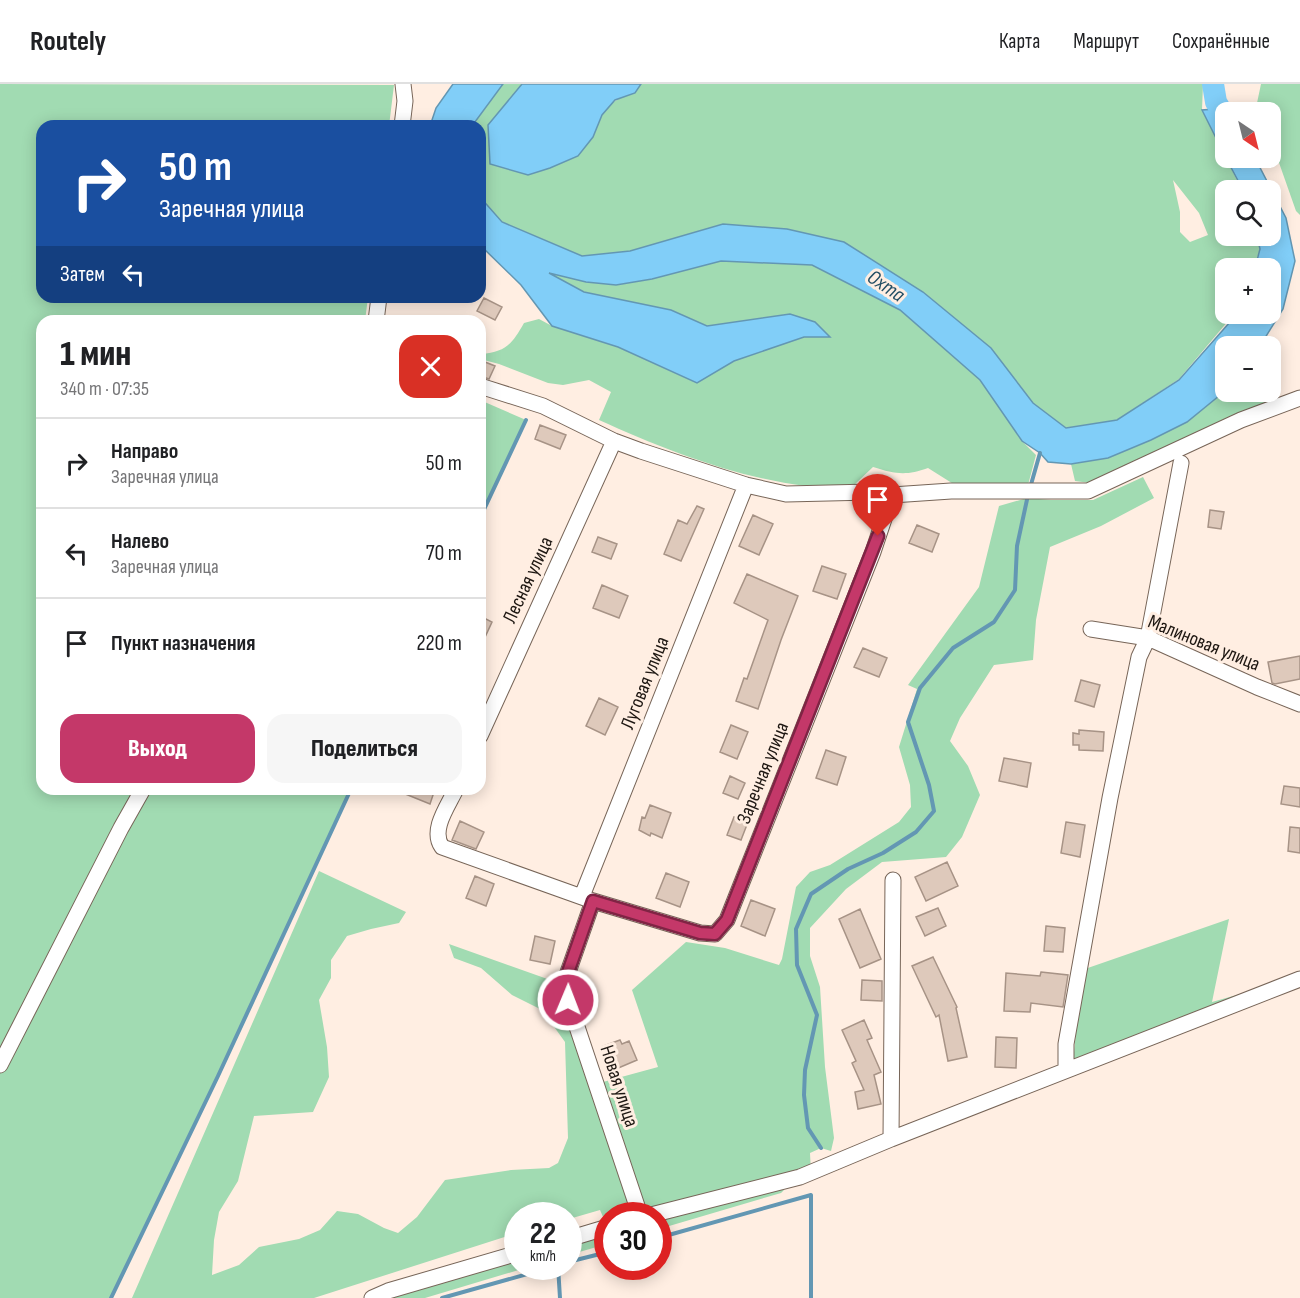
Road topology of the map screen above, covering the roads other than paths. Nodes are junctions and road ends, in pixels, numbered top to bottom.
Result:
1 (403, 84) edge
2 (403, 120) edge
3 (486, 388) edge
4 (1300, 398) edge
5 (614, 441) junction
6 (1181, 463) dead end
7 (746, 485) junction
8 (892, 495) junction
9 (1090, 629) dead end
10 (1148, 638) junction
11 (1300, 704) edge
12 (486, 723) edge
13 (140, 795) edge
14 (453, 795) edge
15 (893, 880) dead end
16 (588, 898) junction
17 (1300, 980) edge
18 (0, 1065) edge
19 (1066, 1070) junction
20 (891, 1139) junction
21 (636, 1202) edge
22 (672, 1210) edge
23 (504, 1257) edge
24 (372, 1298) edge

1 - 2 street
3 - 5 street
4 - 8 street
5 - 7 street
5 - 12 street, Лесная улица
6 - 10 street
7 - 8 street
7 - 16 street, Луговая улица
8 - 16 street, Заречная улица
9 - 10 street, Малиновая улица
10 - 11 street, Малиновая улица
10 - 19 street
13 - 18 street
14 - 16 street
15 - 20 street
16 - 21 street, Новая улица
17 - 19 street
19 - 20 street
20 - 22 street
23 - 24 street

